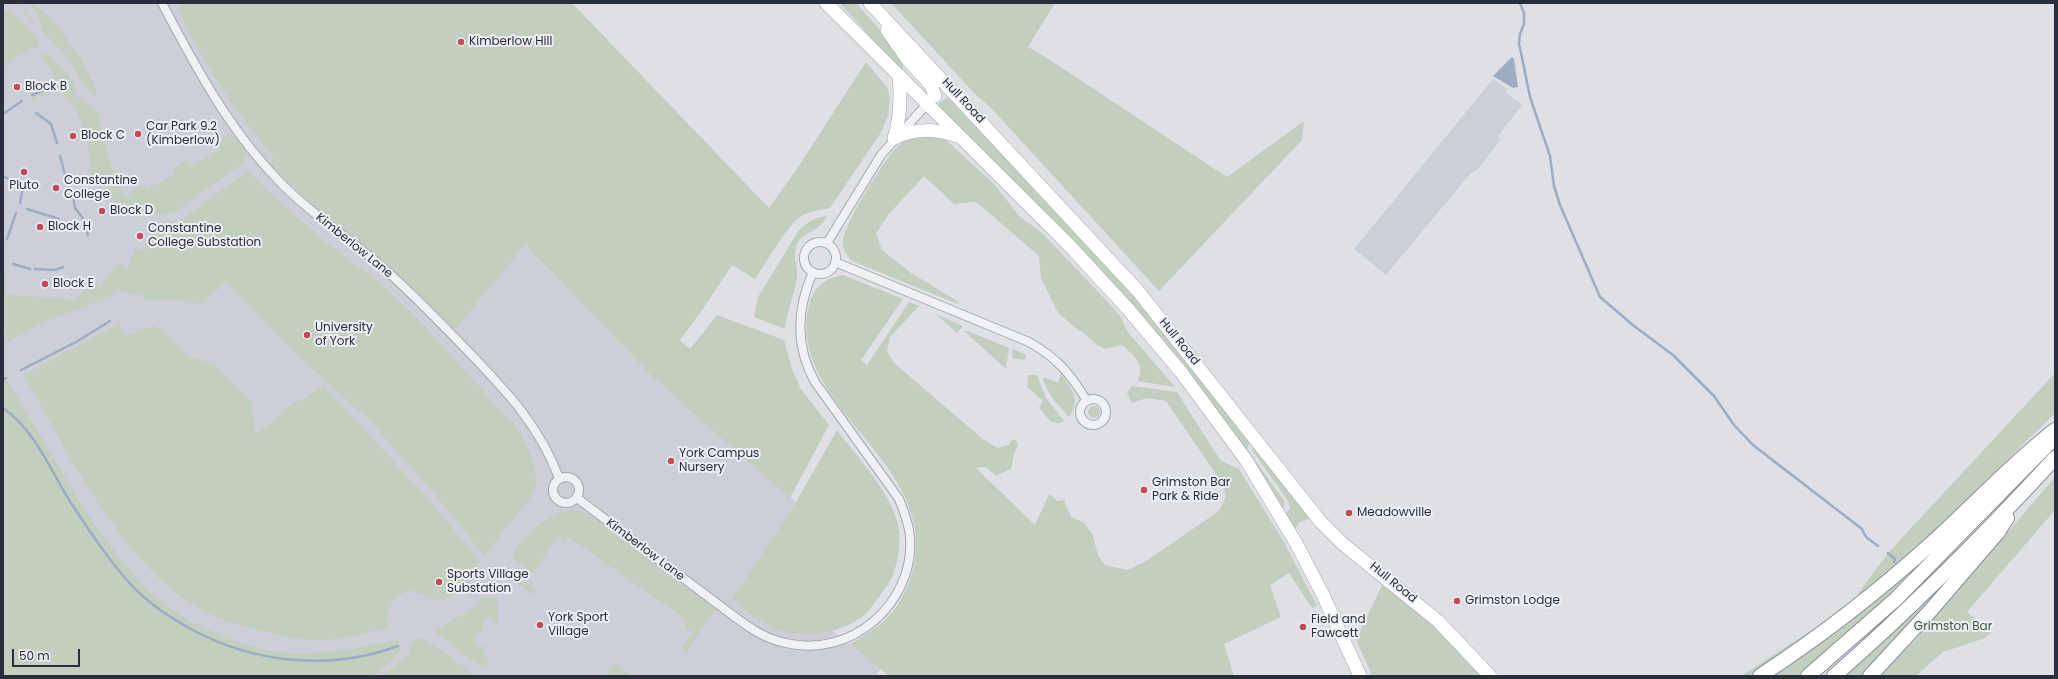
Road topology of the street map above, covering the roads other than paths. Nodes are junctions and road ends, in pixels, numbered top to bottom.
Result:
1 (162, 3) edge
2 (826, 3) edge
3 (836, 3) edge
4 (870, 3) edge
5 (856, 32) junction
6 (899, 75) junction
7 (954, 91) junction
8 (931, 100) junction
9 (959, 136) junction
10 (894, 138) junction
11 (827, 243) junction
12 (836, 262) junction
13 (813, 272) junction
14 (1087, 400) dead end
15 (2055, 430) edge
16 (2055, 437) edge
17 (2055, 458) edge
18 (559, 478) junction
19 (577, 498) junction
20 (2018, 498) junction
21 (1360, 676) edge
22 (1490, 676) edge
23 (1760, 676) edge
24 (1808, 676) edge
25 (1834, 676) edge
26 (1870, 676) edge

1 - 18 street, Kimberlow Lane
2 - 5 main road, Hull Road
3 - 5 main road
4 - 7 main road, Hull Road
4 - 8 main road
5 - 6 main road, Hull Road
6 - 8 main road, Hull Road
6 - 10 main road
7 - 8 main road
7 - 22 main road, Hull Road
8 - 9 main road, Hull Road
8 - 10 street
9 - 10 main road
9 - 21 main road, Hull Road
10 - 11 street
11 - 12 street
11 - 13 street
12 - 13 street
12 - 14 street
13 - 19 street, Kimberlow Lane
15 - 23 highway
16 - 24 highway
17 - 20 highway
18 - 19 street
18 - 19 street
20 - 25 highway
20 - 26 highway

